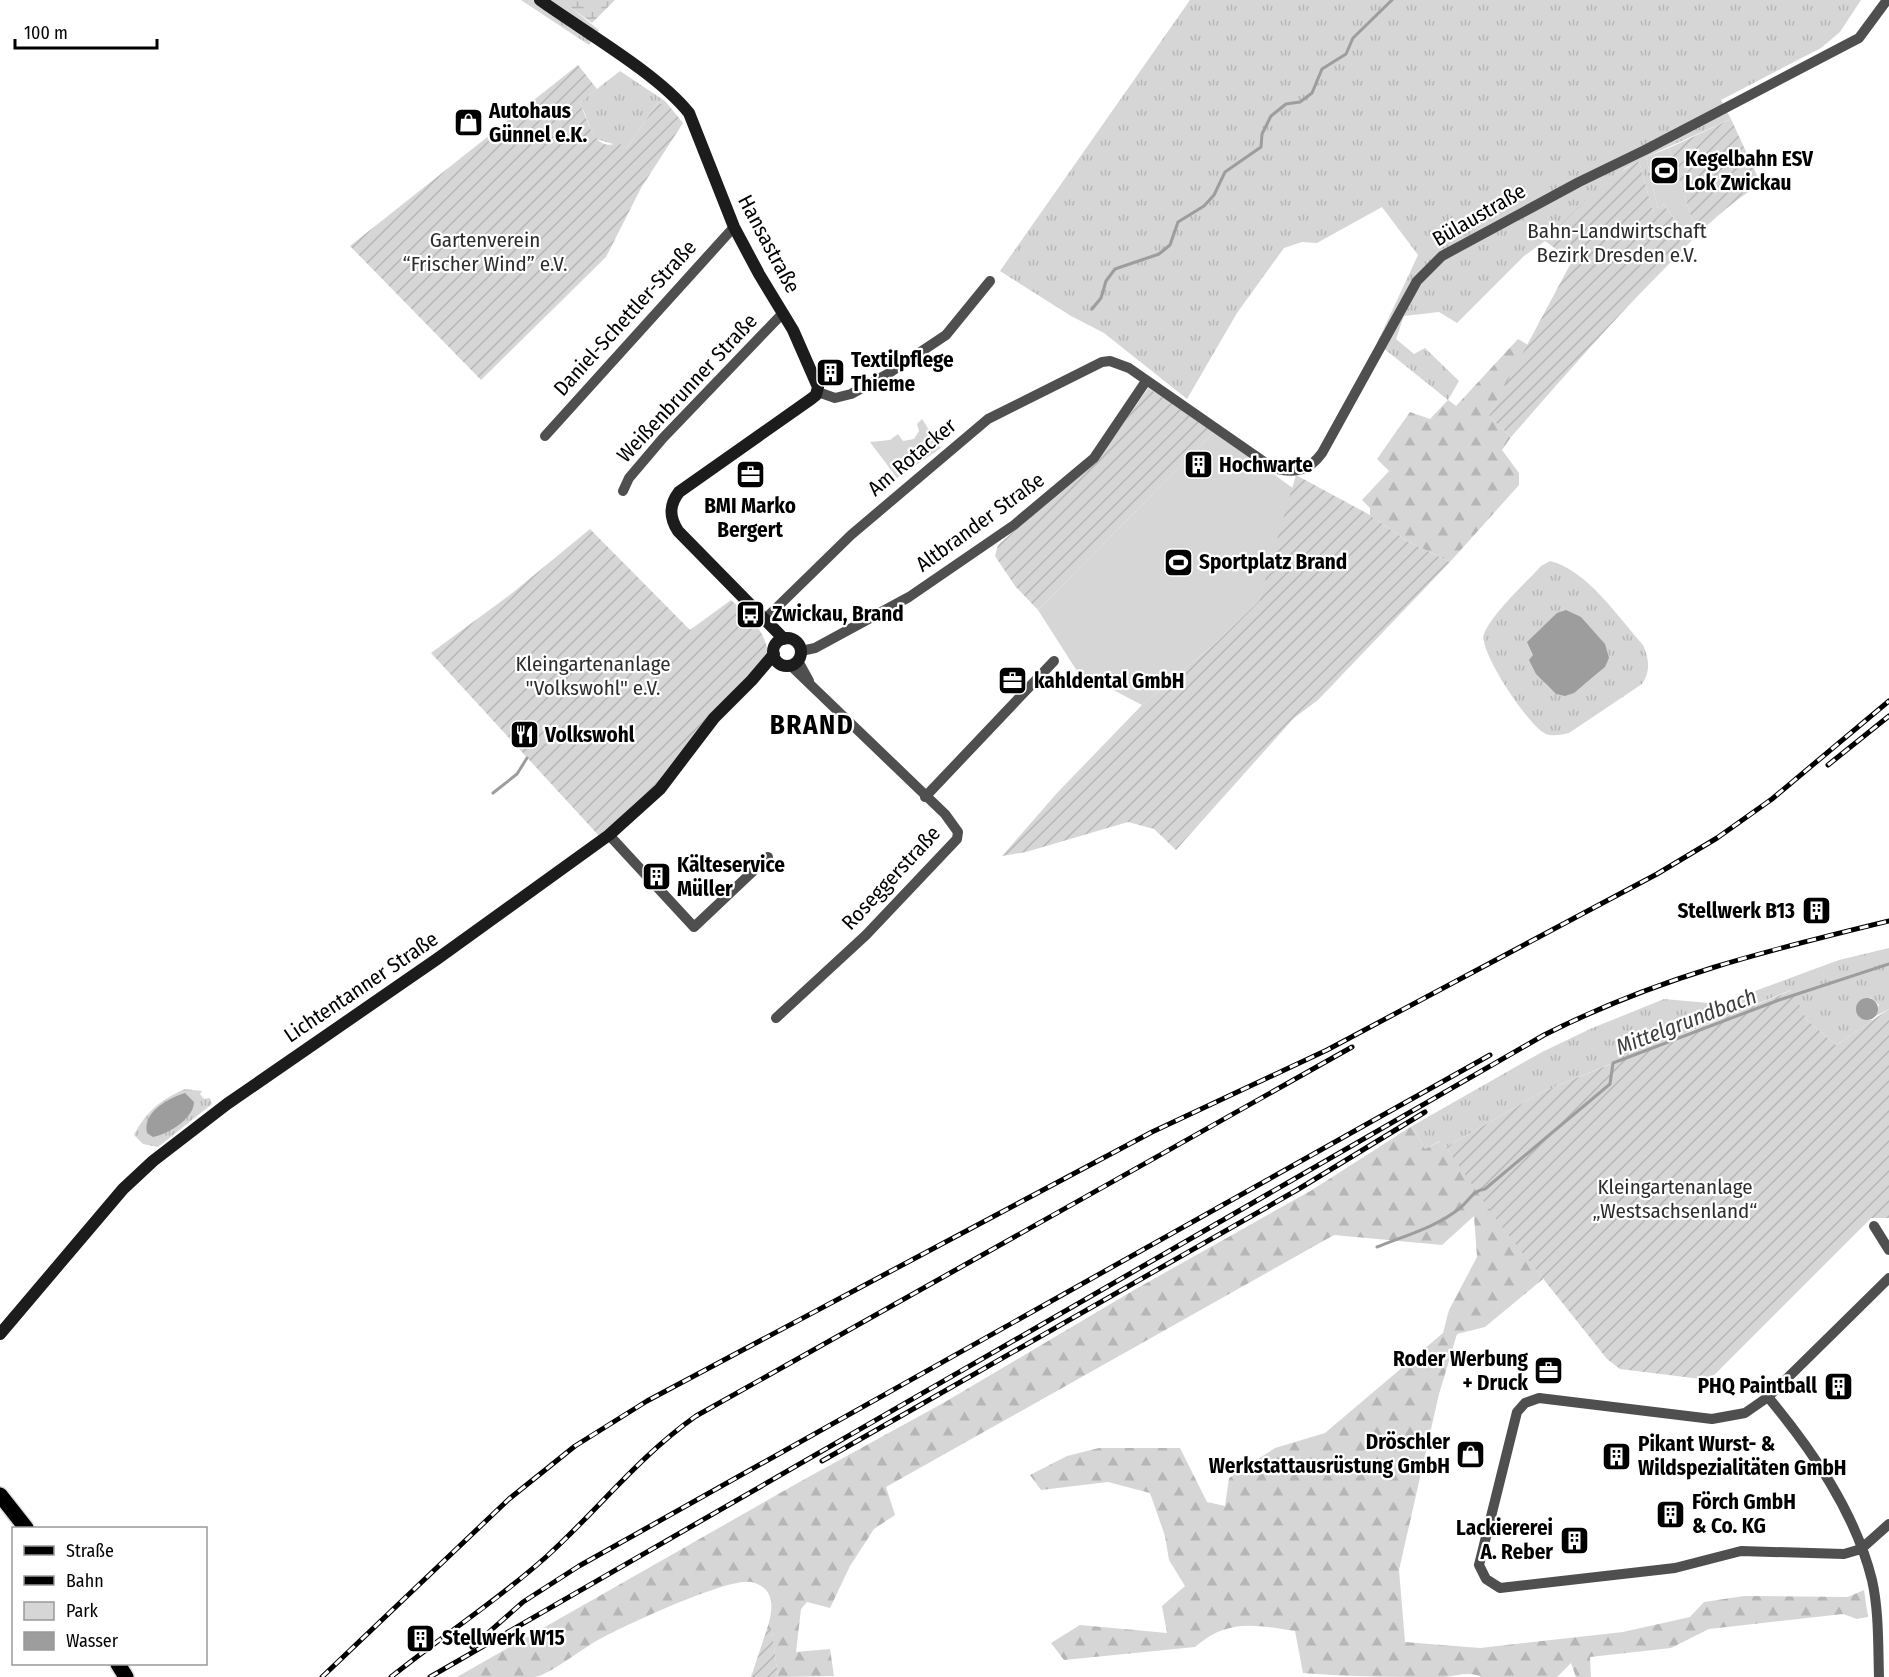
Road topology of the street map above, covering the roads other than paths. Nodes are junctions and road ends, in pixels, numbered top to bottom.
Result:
1 (540, 0) edge
2 (1887, 0) edge
3 (734, 227) junction
4 (990, 281) dead end
5 (783, 313) junction
6 (1110, 361) joint
7 (1146, 381) junction
8 (818, 392) junction
9 (545, 436) dead end
10 (623, 491) dead end
11 (764, 620) junction
12 (778, 646) junction
13 (793, 661) junction
14 (1054, 661) dead end
15 (752, 680) junction
16 (925, 797) junction
17 (609, 835) junction
18 (768, 857) dead end
19 (776, 1018) dead end
20 (1874, 1226) dead end
21 (1889, 1250) edge
22 (1889, 1278) edge
23 (0, 1334) edge
24 (1768, 1397) junction
25 (0, 1495) edge
26 (1889, 1524) edge
27 (25, 1527) edge
28 (1861, 1549) junction
29 (1879, 1677) edge

1 - 3 street, Hansastraße
2 - 7 street, Bülaustraße
3 - 5 street, Hansastraße
3 - 9 street, Daniel-Schettler-Straße
4 - 8 street
5 - 8 street, Hansastraße
5 - 10 street, Weißenbrunner Straße
6 - 7 street, Bülaustraße
6 - 11 street, Am Rotacker
7 - 13 street, Altbrander Straße
8 - 11 street
11 - 12 street
12 - 13 street
12 - 13 street
12 - 15 street, Lichtentanner Straße
13 - 15 street, Lichtentanner Straße
13 - 16 street, Roseggerstraße
14 - 16 street
15 - 17 street, Lichtentanner Straße
16 - 19 street, Roseggerstraße
17 - 18 street
17 - 23 street, Lichtentanner Straße
20 - 21 street
22 - 24 street
24 - 28 street
24 - 28 street
25 - 27 main road
26 - 28 street
28 - 29 street

